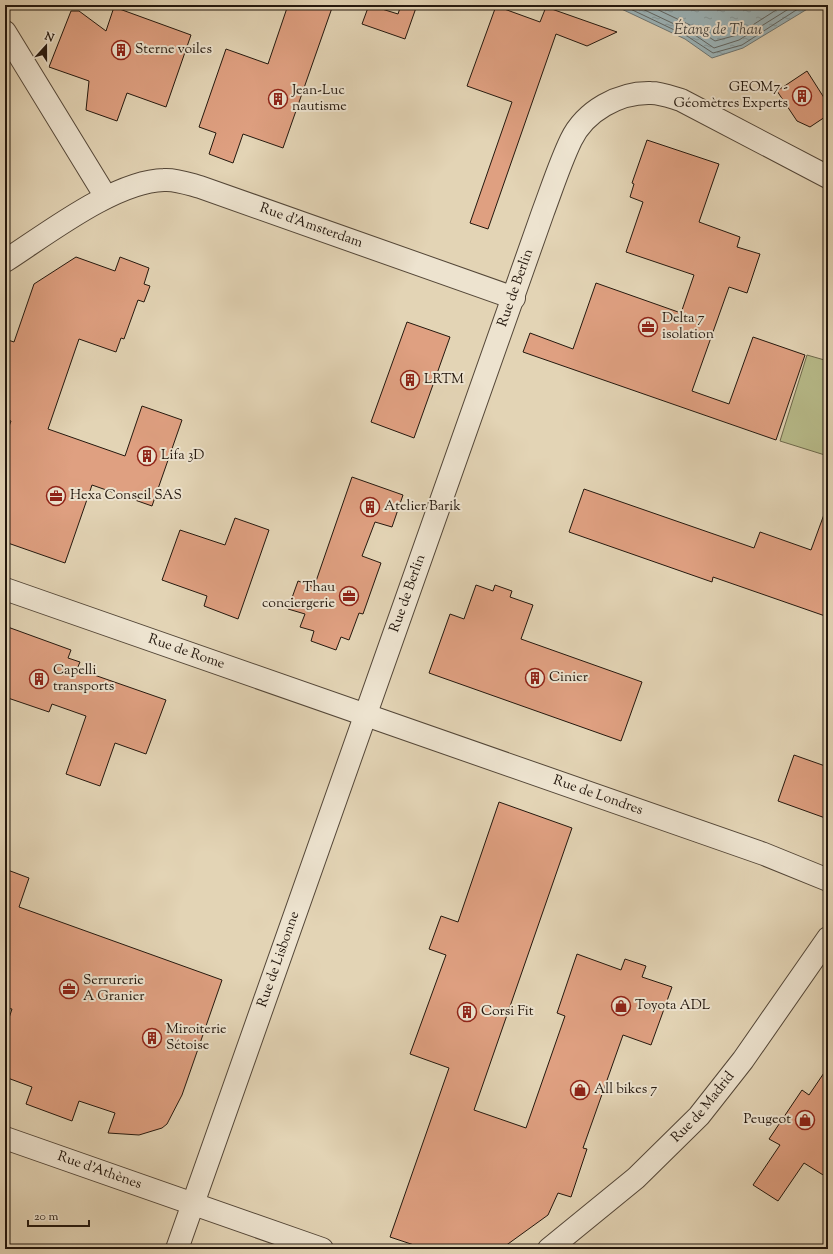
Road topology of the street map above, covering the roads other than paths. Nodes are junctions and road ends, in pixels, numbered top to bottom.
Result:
1 (5, 32) edge
2 (828, 177) edge
3 (106, 197) junction
4 (5, 261) edge
5 (514, 298) junction
6 (5, 589) edge
7 (367, 715) junction
8 (828, 880) edge
9 (828, 938) edge
10 (5, 1138) edge
11 (193, 1204) junction
12 (177, 1249) edge
13 (322, 1249) edge
14 (549, 1249) edge

1 - 3 street
2 - 5 street, Rue de Berlin
3 - 4 street, Rue d'Amsterdam
3 - 5 street, Rue d'Amsterdam
5 - 7 street, Rue de Berlin
6 - 7 street, Rue de Rome
7 - 8 street, Rue de Londres
7 - 11 street, Rue de Lisbonne
9 - 14 street, Rue de Madrid
10 - 11 street, Rue d'Athènes
11 - 12 street, Rue de Lisbonne
11 - 13 street

